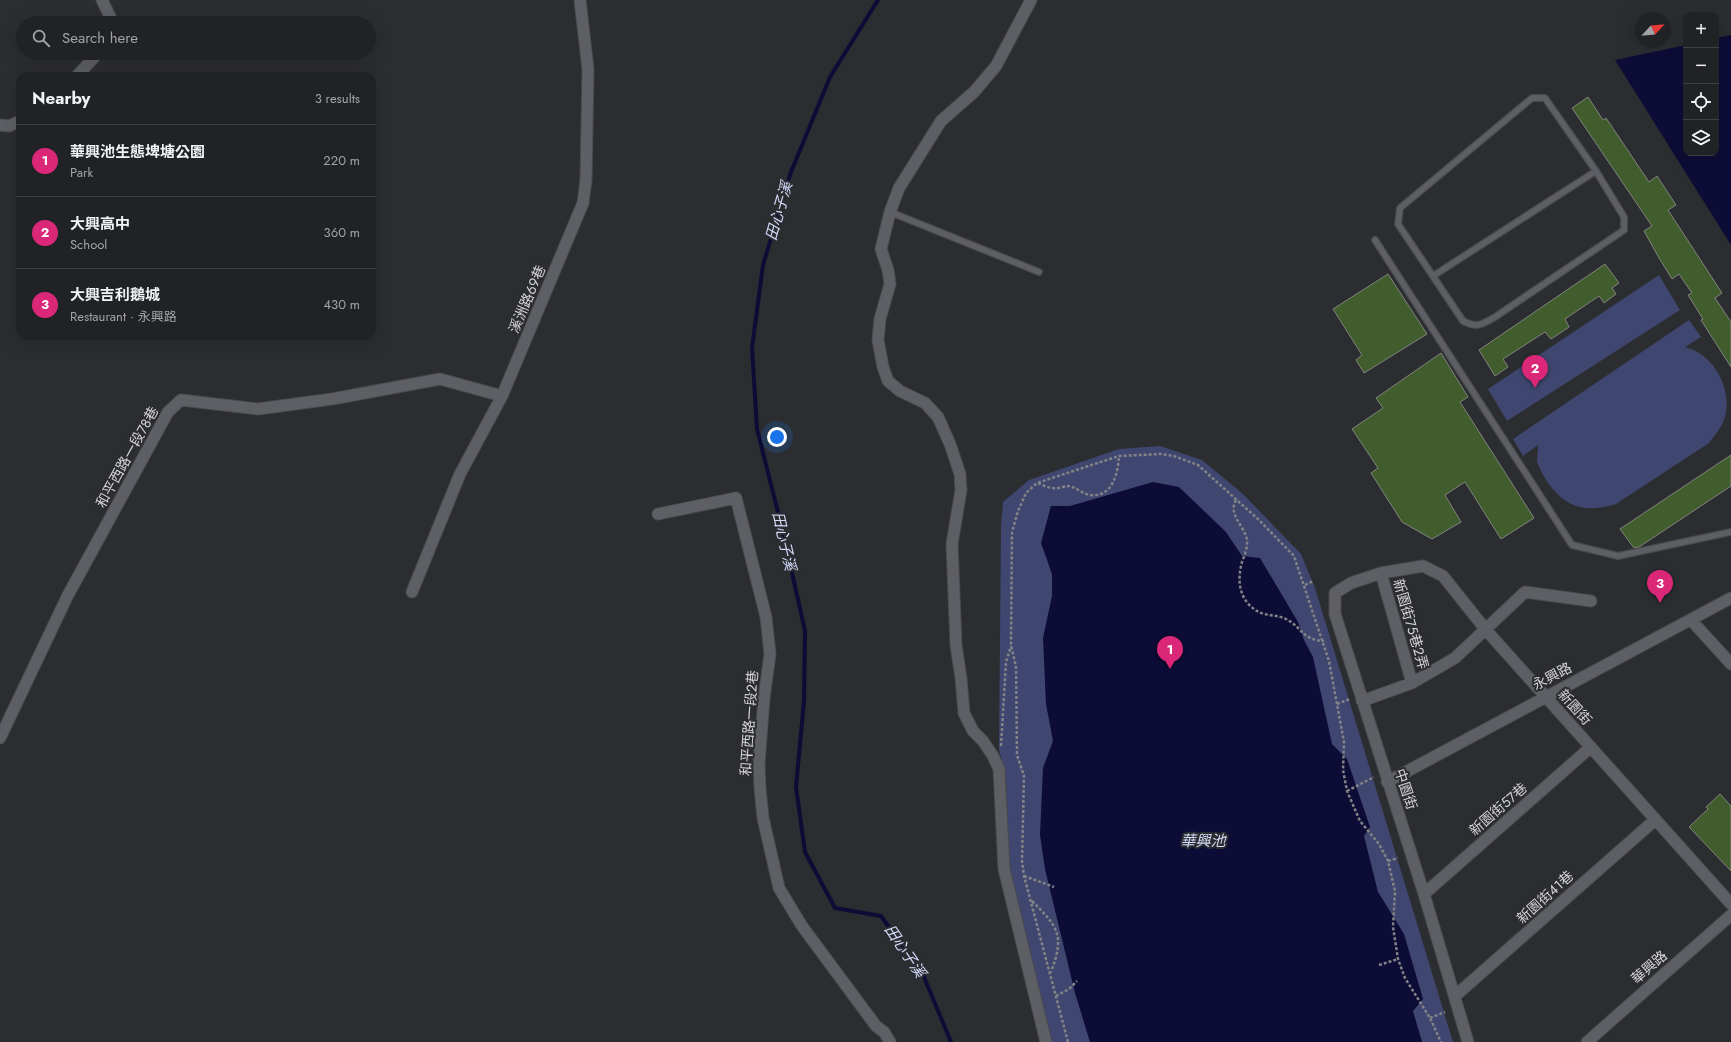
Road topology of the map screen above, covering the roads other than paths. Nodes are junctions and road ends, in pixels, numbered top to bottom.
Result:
1 (102, 0) edge
2 (580, 0) edge
3 (1032, 0) edge
4 (110, 16) edge
5 (92, 60) edge
6 (81, 72) edge
7 (16, 123) edge
8 (0, 125) edge
9 (1596, 171) junction
10 (890, 212) junction
11 (1375, 240) dead end
12 (1039, 272) dead end
13 (1433, 276) junction
14 (502, 396) junction
15 (658, 514) dead end
16 (1731, 532) edge
17 (1381, 573) junction
18 (412, 592) dead end
19 (1731, 598) edge
20 (1591, 601) dead end
21 (1691, 620) junction
22 (1486, 630) junction
23 (1731, 664) edge
24 (1412, 683) junction
25 (1545, 696) junction
26 (1362, 702) junction
27 (0, 738) edge
28 (1591, 748) junction
29 (1387, 782) junction
30 (1655, 820) junction
31 (1424, 894) junction
32 (1731, 904) edge
33 (1731, 914) edge
34 (1455, 996) junction
35 (890, 1042) edge
36 (1046, 1042) edge
37 (1468, 1042) edge
38 (1587, 1042) edge

1 - 4 street
2 - 14 street, 溪洲路69巷
3 - 10 street
5 - 6 street
7 - 8 street
9 - 13 lane
9 - 13 lane
9 - 13 lane
10 - 12 lane
10 - 36 street
11 - 16 lane
14 - 18 street, 溪洲路69巷
14 - 27 street, 和平西路一段78巷
15 - 35 street, 和平西路一段2巷
17 - 22 street, 新園街
17 - 24 street, 新園街75巷2弄
17 - 26 street, 中園街
19 - 21 street, 永興路
20 - 22 street
21 - 23 street
21 - 25 street, 永興路
22 - 24 street
22 - 25 street, 新園街
24 - 26 street
25 - 28 street, 新園街
25 - 29 street, 永興路
26 - 29 street, 中園街
28 - 30 street, 新園街
28 - 31 street, 新園街57巷
29 - 31 street, 中園街
30 - 32 street, 新園街
30 - 34 street, 新園街41巷
31 - 34 street, 中園街
33 - 38 street, 華興路
34 - 37 street, 中園街

